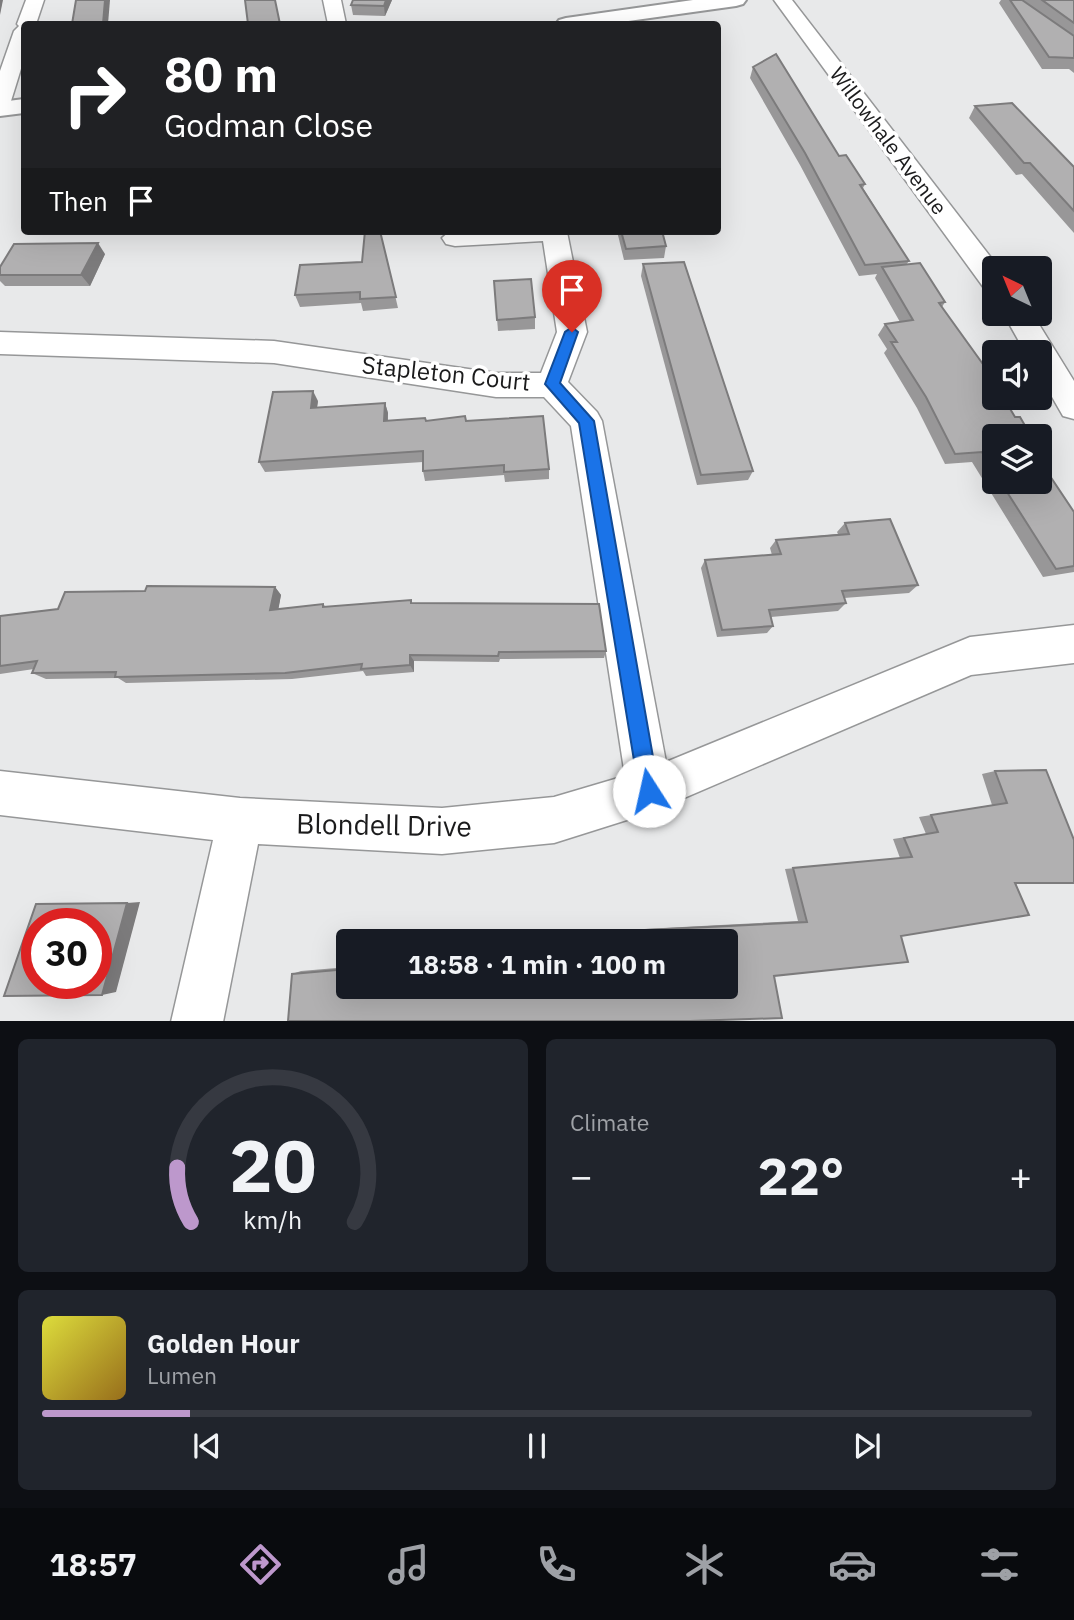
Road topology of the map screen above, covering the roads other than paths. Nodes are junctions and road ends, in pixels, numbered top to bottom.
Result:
1 (35, 0) edge
2 (332, 0) edge
3 (736, 0) edge
4 (783, 0) edge
5 (691, 2) edge
6 (28, 21) edge
7 (336, 21) edge
8 (583, 21) edge
9 (21, 40) edge
10 (0, 101) edge
11 (21, 106) edge
12 (0, 109) edge
13 (504, 235) edge
14 (555, 235) edge
15 (455, 238) dead end
16 (982, 265) edge
17 (1025, 326) edge
18 (0, 343) edge
19 (552, 384) junction
20 (1074, 407) edge
21 (1074, 644) edge
22 (649, 791) junction
23 (0, 793) edge
24 (240, 821) junction
25 (197, 1021) edge

1 - 6 street
2 - 7 street
3 - 5 street
4 - 16 street, Willowhale Avenue
5 - 8 street
9 - 10 street
11 - 12 street
13 - 15 street
14 - 19 street
17 - 20 street
18 - 19 street, Stapleton Court
19 - 22 street, Stapleton Court
21 - 22 street, Blondell Drive
22 - 24 street, Blondell Drive
23 - 24 street, Blondell Drive
24 - 25 street

